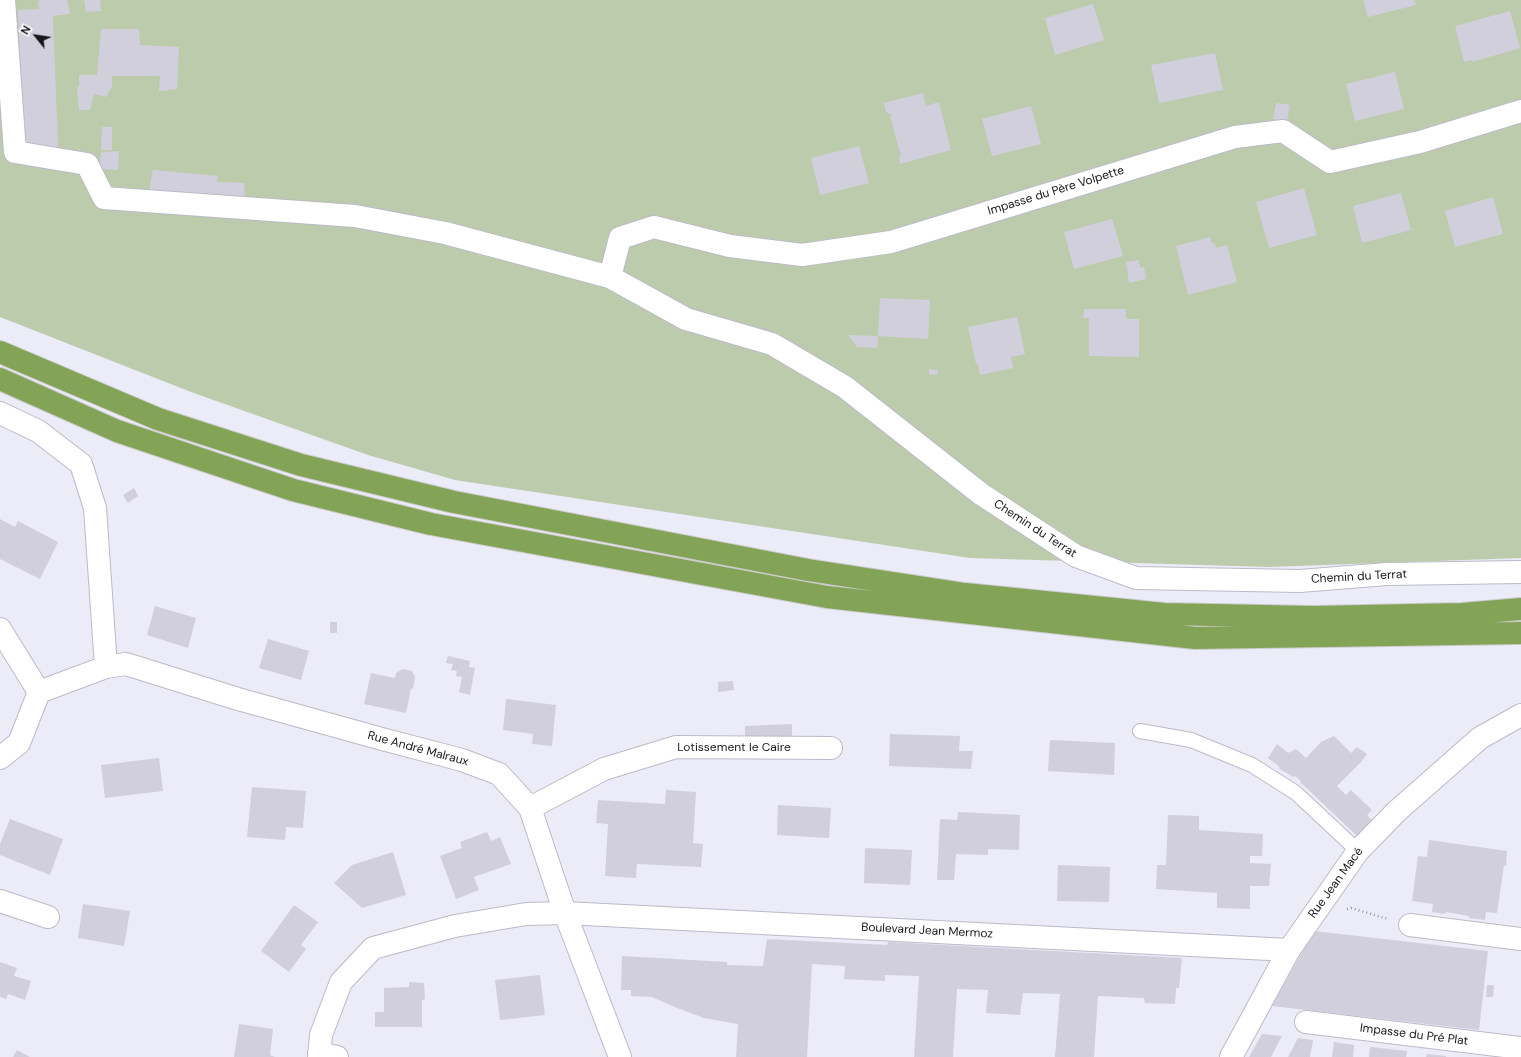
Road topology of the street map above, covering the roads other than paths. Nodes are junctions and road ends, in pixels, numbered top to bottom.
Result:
1 (4, 0) edge
2 (1521, 112) edge
3 (610, 277) junction
4 (0, 352) edge
5 (0, 379) edge
6 (0, 413) edge
7 (1521, 572) edge
8 (1521, 609) edge
9 (0, 629) edge
10 (1521, 633) edge
11 (106, 667) junction
12 (39, 692) junction
13 (1521, 715) edge
14 (1140, 731) dead end
15 (831, 748) dead end
16 (0, 758) edge
17 (530, 808) junction
18 (1358, 851) junction
19 (0, 901) edge
20 (565, 913) junction
21 (48, 917) dead end
22 (1410, 925) road end
23 (1521, 939) edge
24 (1290, 950) junction
25 (1306, 1022) dead end
26 (1521, 1048) edge
27 (325, 1056) edge
28 (620, 1057) edge
29 (1231, 1057) edge

1 - 3 street, Chemin du Terrat
2 - 3 street, Impasse du Père Volpette
3 - 7 street, Chemin du Terrat
4 - 8 highway
5 - 10 highway
6 - 11 street
9 - 12 street
11 - 12 street, Rue André Malraux
11 - 17 street, Rue André Malraux
12 - 16 street
13 - 18 street, Rue Jean Macé
14 - 18 lane
15 - 17 street, Lotissement le Caire
17 - 20 street, Rue André Malraux
18 - 24 street, Rue Jean Macé
19 - 21 street
20 - 24 street, Boulevard Jean Mermoz
20 - 27 street, Boulevard Jean Mermoz
20 - 28 street, Rue André Malraux
22 - 23 street
24 - 29 street, Rue Jean Macé
25 - 26 street, Impasse du Pré Plat

